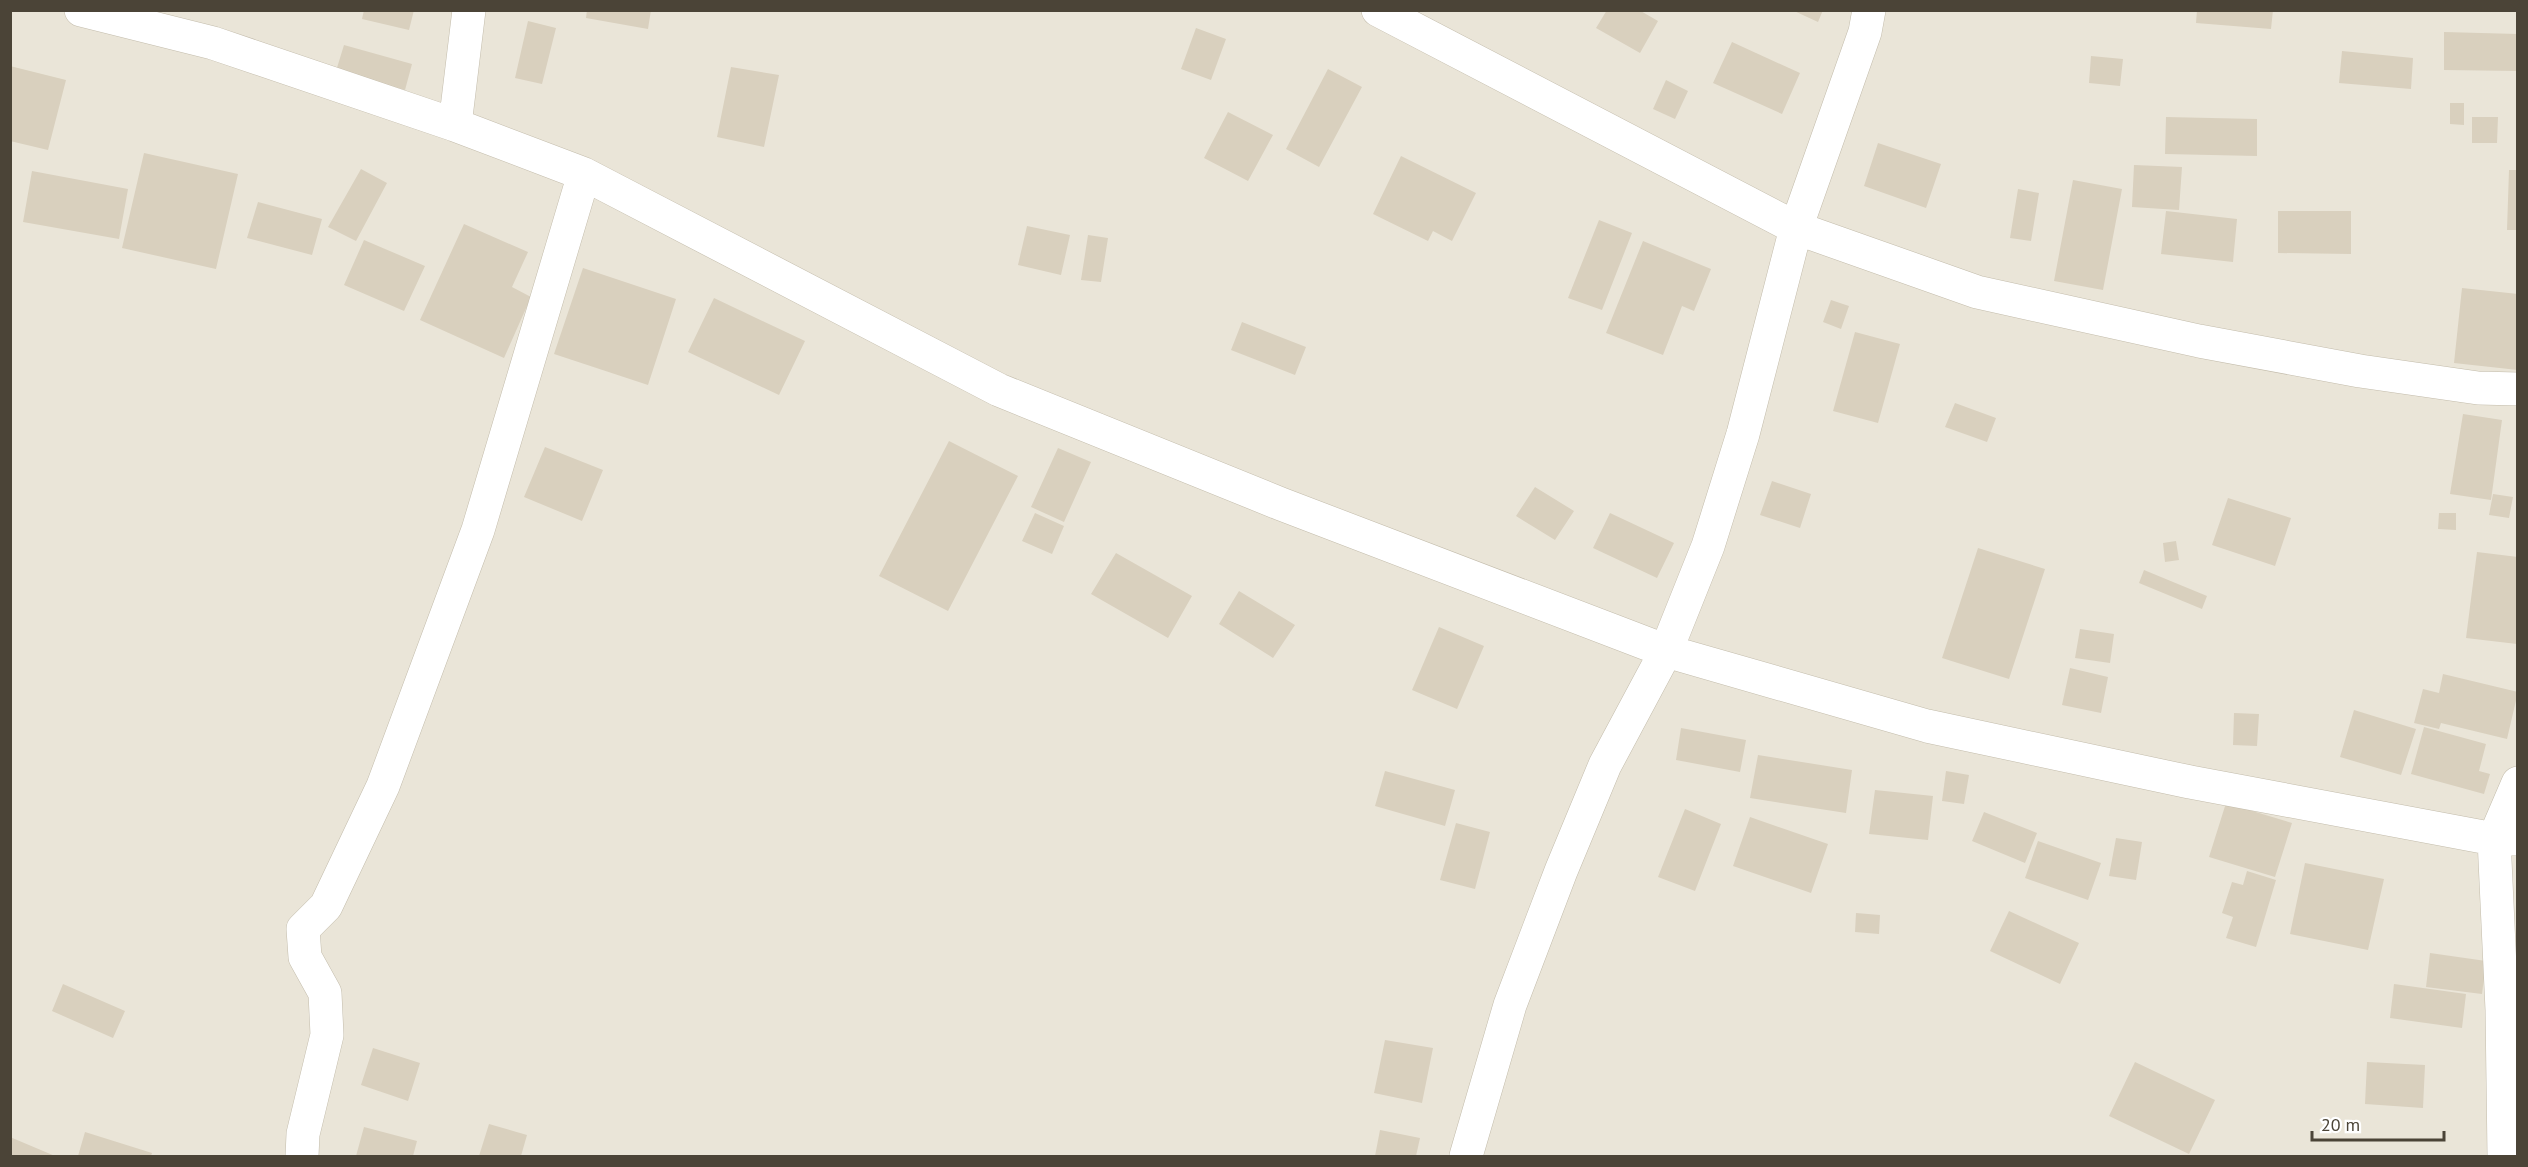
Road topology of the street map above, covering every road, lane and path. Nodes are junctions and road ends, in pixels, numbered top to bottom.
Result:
1 (81, 10) edge
2 (470, 10) edge
3 (1378, 10) edge
4 (1869, 10) edge
5 (455, 125) junction
6 (584, 174) junction
7 (1796, 228) junction
8 (2517, 389) edge
9 (1666, 651) junction
10 (2517, 783) edge
11 (2505, 839) edge
12 (302, 1156) edge
13 (1466, 1156) edge
14 (2504, 1156) edge

1 - 5 street
2 - 5 street
3 - 7 street
4 - 7 street
5 - 6 street
6 - 9 street
6 - 12 street
7 - 8 street
7 - 9 street
9 - 11 street
9 - 13 street
10 - 11 street
11 - 14 street

